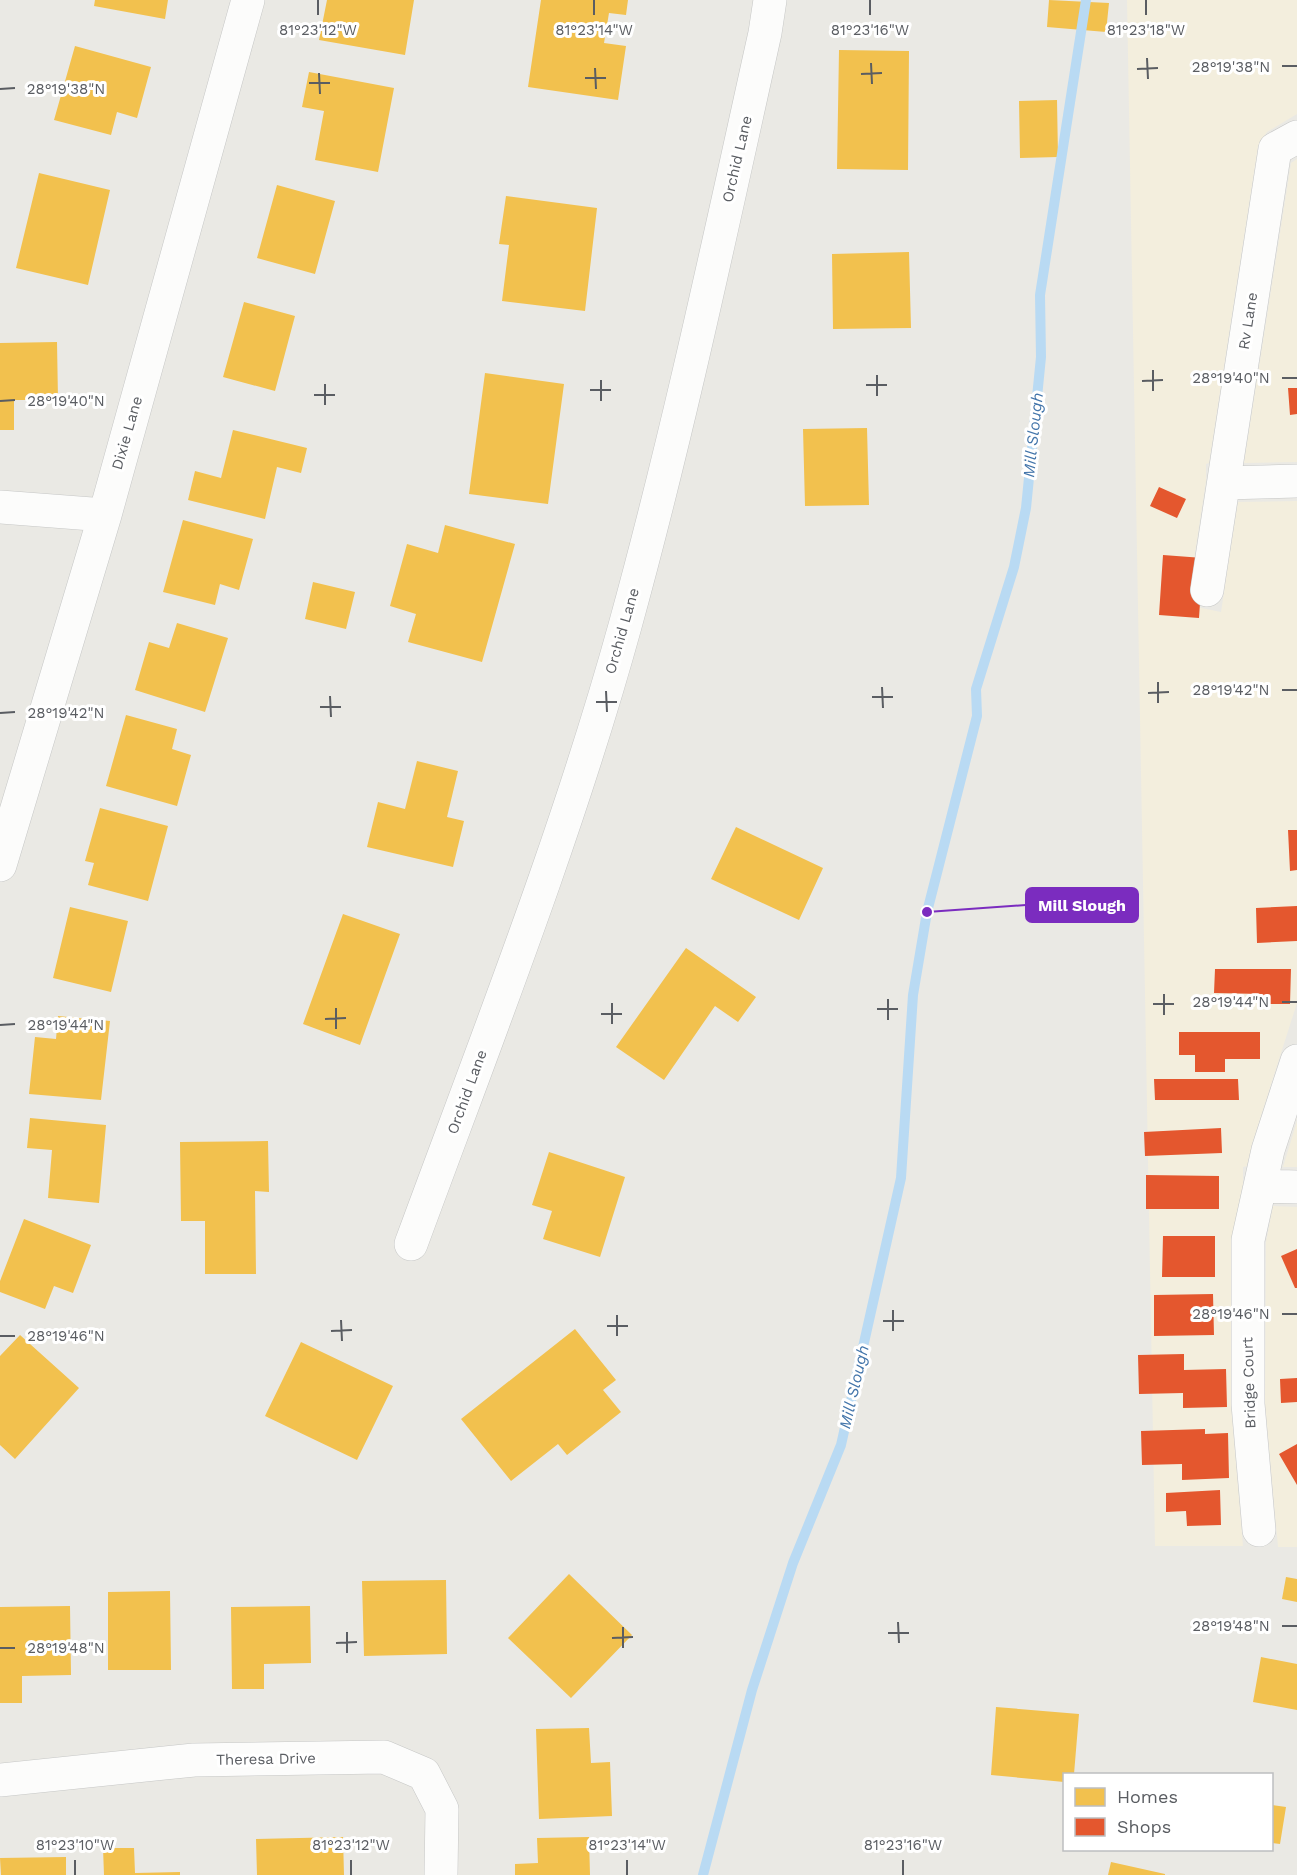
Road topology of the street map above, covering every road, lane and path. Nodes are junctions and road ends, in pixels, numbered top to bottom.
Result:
1 (248, 0) edge
2 (770, 0) edge
3 (1297, 137) edge
4 (1297, 481) edge
5 (1224, 483) junction
6 (0, 507) edge
7 (105, 514) junction
8 (1207, 590) dead end
9 (0, 865) edge
10 (1297, 1061) edge
11 (1260, 1186) junction
12 (1297, 1187) edge
13 (411, 1244) dead end
14 (1259, 1530) dead end
15 (0, 1780) edge
16 (441, 1875) edge

1 - 7 street, Dixie Lane
2 - 13 street, Orchid Lane
3 - 5 street, Rv Lane
4 - 5 street
5 - 8 street, Rv Lane
6 - 7 street
7 - 9 street, Dixie Lane
10 - 11 street, Bridge Court
11 - 12 street
11 - 14 street, Bridge Court
15 - 16 street, Theresa Drive

